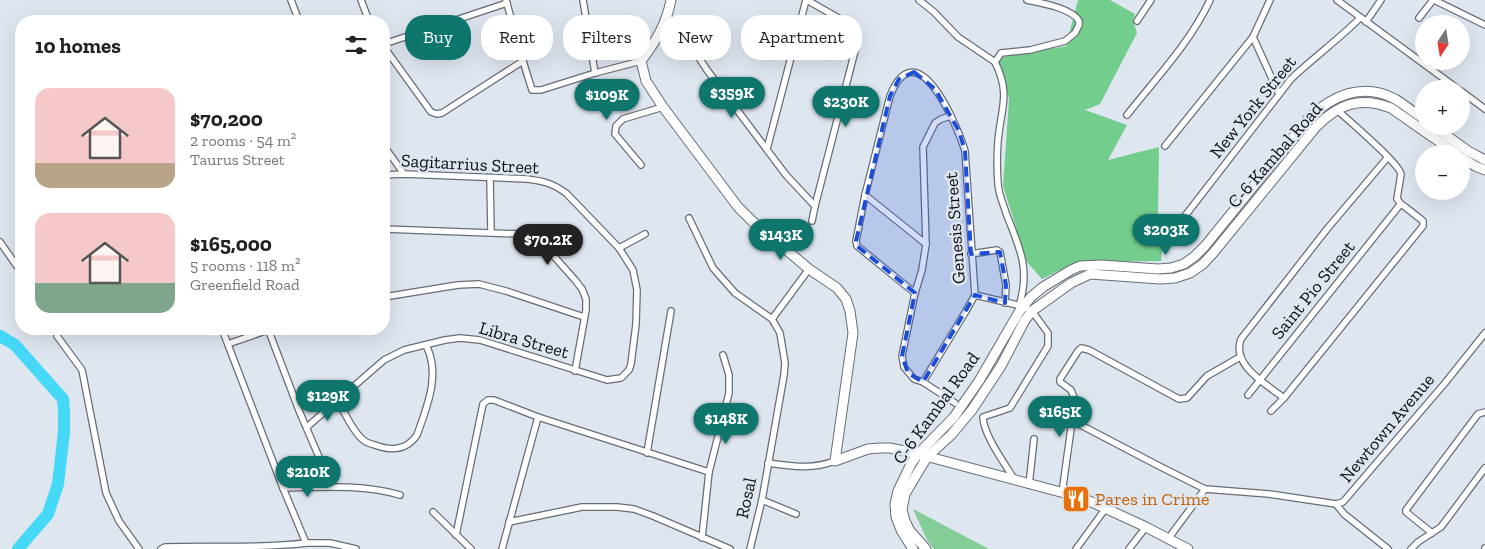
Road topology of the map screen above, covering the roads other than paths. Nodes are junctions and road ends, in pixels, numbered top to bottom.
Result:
1 (291, 0) edge
2 (361, 0) edge
3 (583, 0) edge
4 (671, 0) edge
5 (806, 0) edge
6 (918, 0) edge
7 (1027, 0) edge
8 (1151, 0) edge
9 (1210, 0) edge
10 (1270, 0) edge
11 (1337, 0) edge
12 (1381, 0) edge
13 (1434, 0) edge
14 (506, 1) edge
15 (296, 15) edge
16 (367, 15) edge
17 (668, 15) edge
18 (1422, 15) edge
19 (1360, 18) junction
20 (1137, 21) dead end
21 (1366, 22) junction
22 (1485, 25) edge
23 (660, 33) edge
24 (1253, 37) junction
25 (390, 44) edge
26 (390, 54) edge
27 (700, 60) edge
28 (522, 61) junction
29 (641, 61) junction
30 (995, 62) junction
31 (595, 73) junction
32 (1446, 80) edge
33 (1279, 94) junction
34 (1470, 98) edge
35 (664, 107) junction
36 (1336, 109) junction
37 (1485, 109) edge
38 (1415, 113) edge
39 (1126, 115) dead end
40 (951, 116) junction
41 (1446, 135) edge
42 (1444, 145) edge
43 (1165, 146) dead end
44 (767, 149) junction
45 (390, 154) edge
46 (1388, 157) junction
47 (1485, 160) edge
48 (1470, 162) edge
49 (642, 165) dead end
50 (1485, 170) edge
51 (404, 174) junction
52 (390, 175) edge
53 (490, 178) junction
54 (1256, 184) junction
55 (1265, 190) junction
56 (865, 195) junction
57 (1402, 205) junction
58 (815, 206) junction
59 (690, 218) dead end
60 (812, 221) dead end
61 (1178, 225) dead end
62 (390, 229) edge
63 (491, 232) junction
64 (644, 234) dead end
65 (0, 242) edge
66 (926, 244) junction
67 (619, 248) junction
68 (971, 254) junction
69 (15, 263) edge
70 (809, 269) junction
71 (915, 294) junction
72 (975, 295) junction
73 (390, 296) edge
74 (1005, 303) junction
75 (1021, 306) junction
76 (671, 310) dead end
77 (1032, 311) junction
78 (584, 317) junction
79 (772, 319) junction
80 (1485, 333) edge
81 (57, 335) edge
82 (224, 335) edge
83 (253, 335) edge
84 (271, 335) edge
85 (228, 344) junction
86 (426, 345) junction
87 (723, 355) dead end
88 (1240, 357) junction
89 (575, 371) junction
90 (1260, 380) junction
91 (923, 382) junction
92 (1248, 395) dead end
93 (1284, 398) junction
94 (338, 401) junction
95 (955, 402) dead end
96 (1271, 411) dead end
97 (1485, 412) edge
98 (538, 417) junction
99 (1073, 421) junction
100 (307, 427) junction
101 (1034, 439) dead end
102 (647, 453) junction
103 (923, 456) junction
104 (835, 461) junction
105 (768, 463) junction
106 (1485, 468) edge
107 (709, 472) junction
108 (1015, 481) junction
109 (1029, 485) junction
110 (332, 487) junction
111 (283, 488) junction
112 (1205, 489) junction
113 (1062, 493) junction
114 (400, 495) dead end
115 (762, 500) junction
116 (1336, 504) junction
117 (1106, 508) junction
118 (433, 512) dead end
119 (796, 514) dead end
120 (509, 522) junction
121 (1146, 527) junction
122 (1432, 533) junction
123 (456, 535) junction
124 (702, 538) junction
125 (1168, 538) junction
126 (306, 542) junction
127 (139, 549) edge
128 (161, 549) edge
129 (356, 549) edge
130 (471, 549) edge
131 (502, 549) edge
132 (730, 549) edge
133 (750, 549) edge
134 (913, 549) edge
135 (926, 549) edge
136 (1076, 549) edge
137 (1129, 549) edge
138 (1188, 549) edge
139 (1388, 549) edge
140 (1411, 549) edge

1 - 15 street
2 - 16 street
3 - 31 street
4 - 17 main road
5 - 44 street
5 - 58 street
6 - 30 street
7 - 30 street
8 - 20 street
9 - 39 street
10 - 24 street
11 - 19 street
12 - 21 street
13 - 18 street
13 - 22 street
14 - 25 street
14 - 28 street
19 - 21 street
19 - 33 street, New York Street
21 - 32 street
23 - 29 main road
24 - 33 street
24 - 43 street
26 - 28 street
27 - 44 street
28 - 31 street
29 - 31 street
29 - 35 main road
30 - 75 street
33 - 61 street, New York Street
34 - 37 street
35 - 49 street
35 - 70 main road
36 - 42 main road, C-6 Kambal Road
36 - 46 street
36 - 55 main road, C-6 Kambal Road
38 - 54 main road, C-6 Kambal Road
40 - 56 street, Genesis Street
40 - 66 street
40 - 68 street, Genesis Street
41 - 47 main road
44 - 58 street
45 - 51 street
46 - 57 street
46 - 88 street
48 - 50 main road
51 - 52 street, Sagitarrius Street
51 - 53 street, Sagitarrius Street
53 - 63 street
53 - 67 street, Sagitarrius Street
54 - 55 main road
54 - 75 main road, C-6 Kambal Road
55 - 77 main road, C-6 Kambal Road
56 - 66 street
56 - 71 street
57 - 90 street, Saint Pio Street
57 - 93 street
58 - 60 street
59 - 79 street
62 - 63 street
63 - 78 street
64 - 67 street
65 - 69 street
66 - 71 street
67 - 89 street, Libra Street
68 - 72 street, Genesis Street
68 - 74 street
70 - 79 street
70 - 104 main road
71 - 91 street
72 - 74 street
72 - 91 street, Genesis Street
73 - 78 street
74 - 75 street
75 - 77 street
75 - 103 main road, C-6 Kambal Road
76 - 102 street
77 - 103 main road, C-6 Kambal Road
77 - 108 street
78 - 89 street
79 - 105 street, Rosal
80 - 116 street, Newtown Avenue
81 - 127 street
82 - 85 street
83 - 85 street
84 - 100 street
85 - 111 street
86 - 89 street, Libra Street
86 - 94 street, Libra Street
86 - 94 street
87 - 107 street
88 - 90 street
88 - 99 street
90 - 92 street, Saint Pio Street
90 - 93 street
91 - 95 street
93 - 96 street
94 - 100 street, Libra Street
97 - 122 street
98 - 102 street
98 - 120 street
98 - 123 street
99 - 112 street
99 - 113 street
100 - 110 street
101 - 109 street
102 - 107 street
103 - 104 main road
103 - 108 main road
103 - 134 main road, C-6 Kambal Road
103 - 135 main road, C-6 Kambal Road
104 - 105 street
105 - 115 street, Rosal
106 - 122 street
107 - 124 street
108 - 109 main road
109 - 113 main road
110 - 111 street
110 - 114 street
111 - 126 street
112 - 116 street, Newtown Avenue
112 - 125 street
113 - 117 main road
115 - 119 street
115 - 133 street, Rosal
116 - 139 street
117 - 121 main road
117 - 136 street
118 - 123 street
120 - 124 street
120 - 131 street
121 - 125 main road
121 - 137 street
122 - 140 street
123 - 130 street
124 - 132 street
125 - 138 main road
126 - 128 street
126 - 129 street

